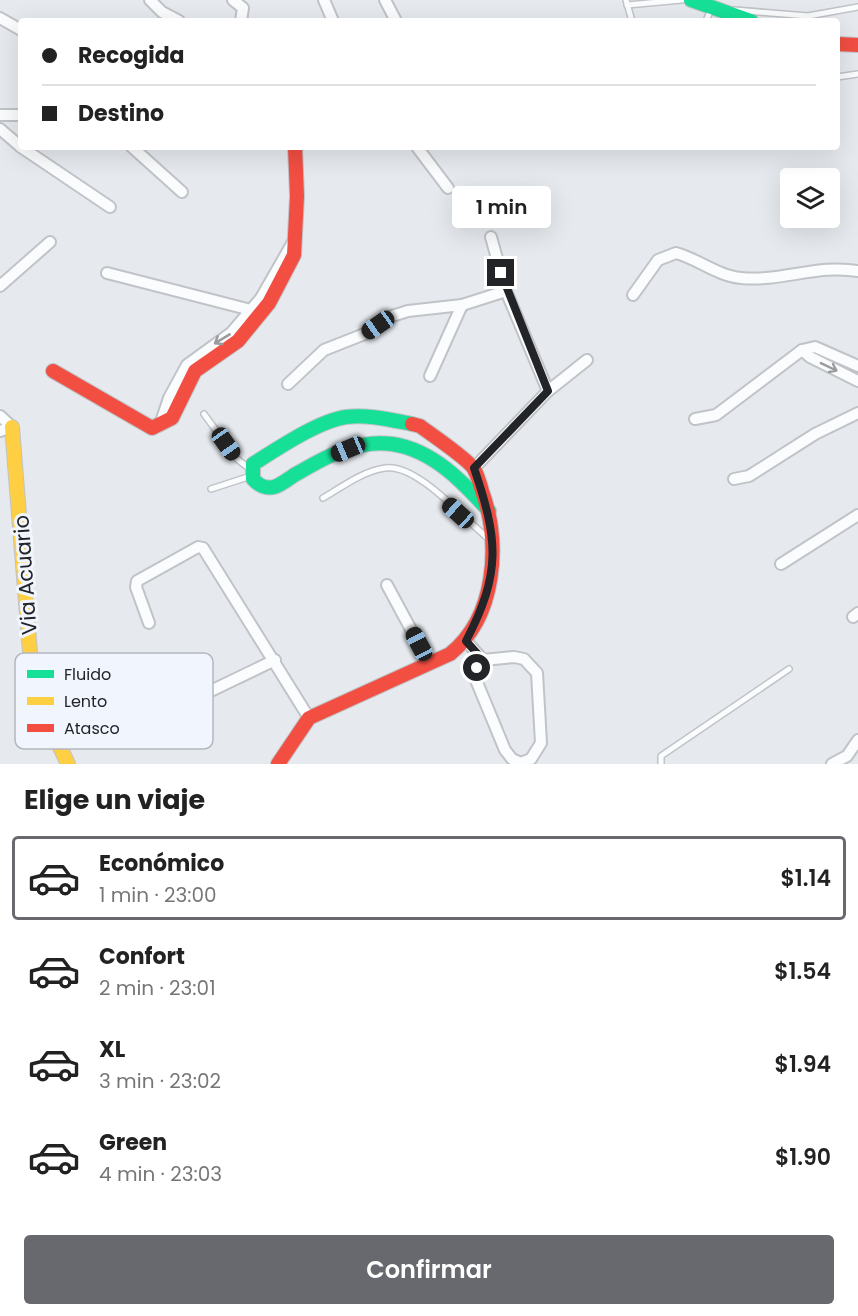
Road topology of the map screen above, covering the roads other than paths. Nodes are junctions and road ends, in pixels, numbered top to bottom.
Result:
1 (150, 0) edge
2 (165, 0) edge
3 (233, 0) edge
4 (324, 0) edge
5 (386, 0) edge
6 (682, 0) edge
7 (691, 0) edge
8 (626, 3) edge
9 (858, 7) edge
10 (162, 12) junction
11 (709, 15) edge
12 (0, 18) edge
13 (173, 18) edge
14 (241, 18) edge
15 (332, 18) edge
16 (395, 18) edge
17 (631, 18) edge
18 (730, 18) edge
19 (18, 28) edge
20 (840, 44) edge
21 (858, 45) edge
22 (858, 74) edge
23 (840, 77) edge
24 (0, 115) edge
25 (18, 115) edge
26 (0, 129) edge
27 (18, 144) edge
28 (25, 150) edge
29 (135, 150) edge
30 (295, 150) edge
31 (419, 150) edge
32 (448, 188) dead end
33 (182, 192) dead end
34 (110, 207) dead end
35 (491, 237) dead end
36 (50, 242) dead end
37 (293, 242) junction
38 (858, 271) edge
39 (107, 273) dead end
40 (0, 286) edge
41 (506, 291) junction
42 (633, 295) dead end
43 (462, 305) junction
44 (251, 310) junction
45 (802, 350) junction
46 (587, 360) dead end
47 (858, 366) edge
48 (53, 370) dead end
49 (430, 376) dead end
50 (858, 381) edge
51 (288, 384) dead end
52 (548, 391) junction
53 (858, 413) edge
54 (204, 414) dead end
55 (0, 416) edge
56 (695, 418) dead end
57 (160, 425) junction
58 (6, 429) edge
59 (474, 468) junction
60 (251, 473) junction
61 (734, 479) dead end
62 (211, 489) dead end
63 (323, 498) dead end
64 (489, 511) junction
65 (858, 515) edge
66 (494, 543) junction
67 (781, 564) dead end
68 (387, 585) dead end
69 (149, 623) dead end
70 (466, 641) junction
71 (29, 653) edge
72 (275, 660) junction
73 (483, 660) junction
74 (429, 663) junction
75 (789, 669) dead end
76 (213, 690) edge
77 (309, 718) junction
78 (858, 740) edge
79 (61, 749) edge
80 (68, 764) edge
81 (278, 764) edge
82 (661, 764) edge
83 (832, 764) edge

1 - 10 street
2 - 10 street
3 - 14 street
4 - 15 street
5 - 16 street
6 - 8 lane
7 - 11 street
8 - 17 lane
9 - 11 lane
10 - 13 street
11 - 18 street
12 - 19 street
20 - 21 street
22 - 23 lane
24 - 25 street
26 - 27 street
28 - 34 street
29 - 33 street
30 - 37 street
31 - 32 street
35 - 41 street
36 - 40 street
37 - 44 street
37 - 57 street
38 - 42 street
39 - 44 street
41 - 43 street
41 - 52 street
43 - 49 street
43 - 51 street
44 -> 57 street
45 - 47 street
45 -> 50 street
45 - 56 street
46 - 52 street
48 - 57 street
52 - 59 street
53 - 61 street
54 - 60 lane
55 - 58 street
58 - 71 street, Via Acuario
59 - 60 street
59 - 64 street
60 - 62 lane
60 - 64 street
63 - 66 lane
64 - 66 street
65 - 67 street
66 - 70 street
68 - 74 street
69 - 72 street
70 - 73 street
70 - 74 street
72 - 76 street
72 - 77 street
73 - 73 street
74 - 77 street
75 - 82 lane
77 - 81 street
78 - 83 street
79 - 80 street, Via Acuario

